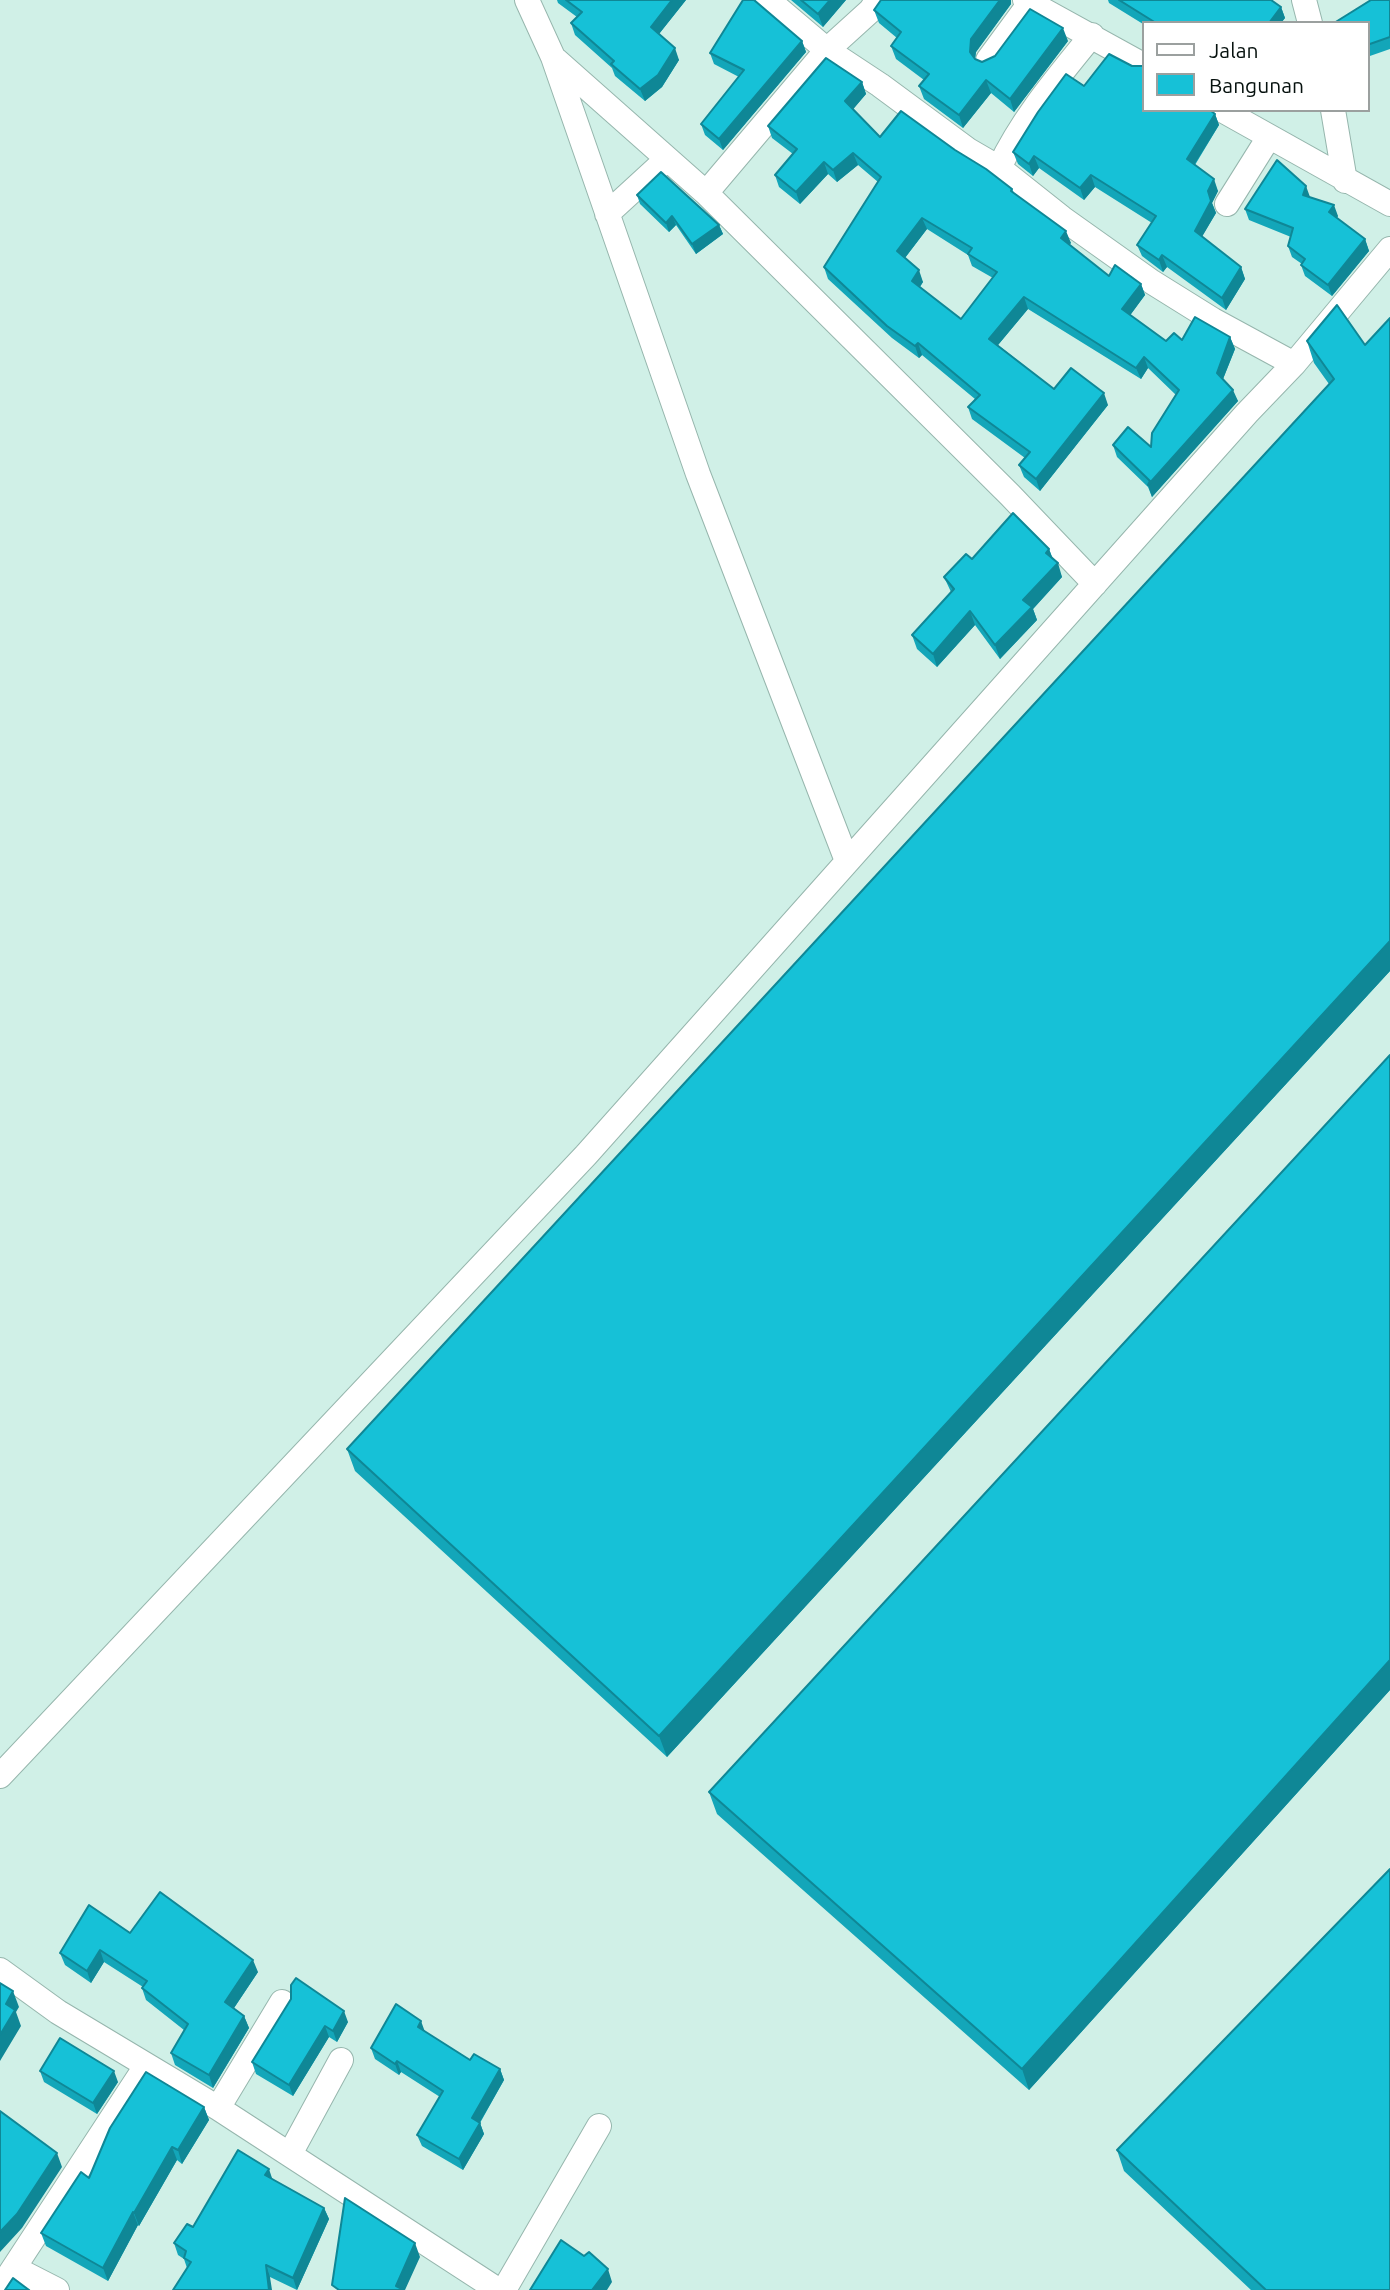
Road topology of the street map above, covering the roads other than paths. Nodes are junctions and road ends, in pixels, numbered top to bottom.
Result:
1 (527, 0) edge
2 (768, 0) edge
3 (878, 0) edge
4 (1304, 0) edge
5 (1027, 1) edge
6 (1309, 21) edge
7 (1092, 35) junction
8 (827, 50) junction
9 (553, 57) junction
10 (988, 60) edge
11 (1142, 64) edge
12 (1225, 112) edge
13 (1333, 112) edge
14 (1269, 137) junction
15 (667, 159) junction
16 (999, 168) junction
17 (1345, 181) junction
18 (706, 193) junction
19 (1227, 204) dead end
20 (1390, 204) edge
21 (607, 214) junction
22 (1390, 249) edge
23 (1294, 364) junction
24 (1095, 584) junction
25 (847, 861) junction
26 (0, 1776) edge
27 (0, 1970) edge
28 (282, 2002) dead end
29 (341, 2060) dead end
30 (146, 2066) junction
31 (218, 2108) junction
32 (599, 2126) dead end
33 (290, 2154) junction
34 (14, 2268) junction
35 (0, 2289) edge
36 (57, 2290) edge
37 (498, 2290) edge
38 (504, 2290) edge

1 - 9 street
2 - 8 street
3 - 8 street
4 - 6 street
5 - 7 street
5 - 10 street
7 - 11 street
7 - 16 street
8 - 16 street
8 - 18 street
9 - 15 street
9 - 21 street
12 - 14 street
13 - 17 street
14 - 17 street
14 - 19 street
15 - 18 street
15 - 21 street
16 - 23 street
17 - 20 street
18 - 24 street
21 - 25 street
22 - 23 street
23 - 24 street
24 - 25 street
25 - 26 street
27 - 30 street
28 - 31 street
29 - 33 street
30 - 31 street
30 - 34 street
31 - 33 street
32 - 38 street
33 - 37 street
34 - 35 street
34 - 36 street

